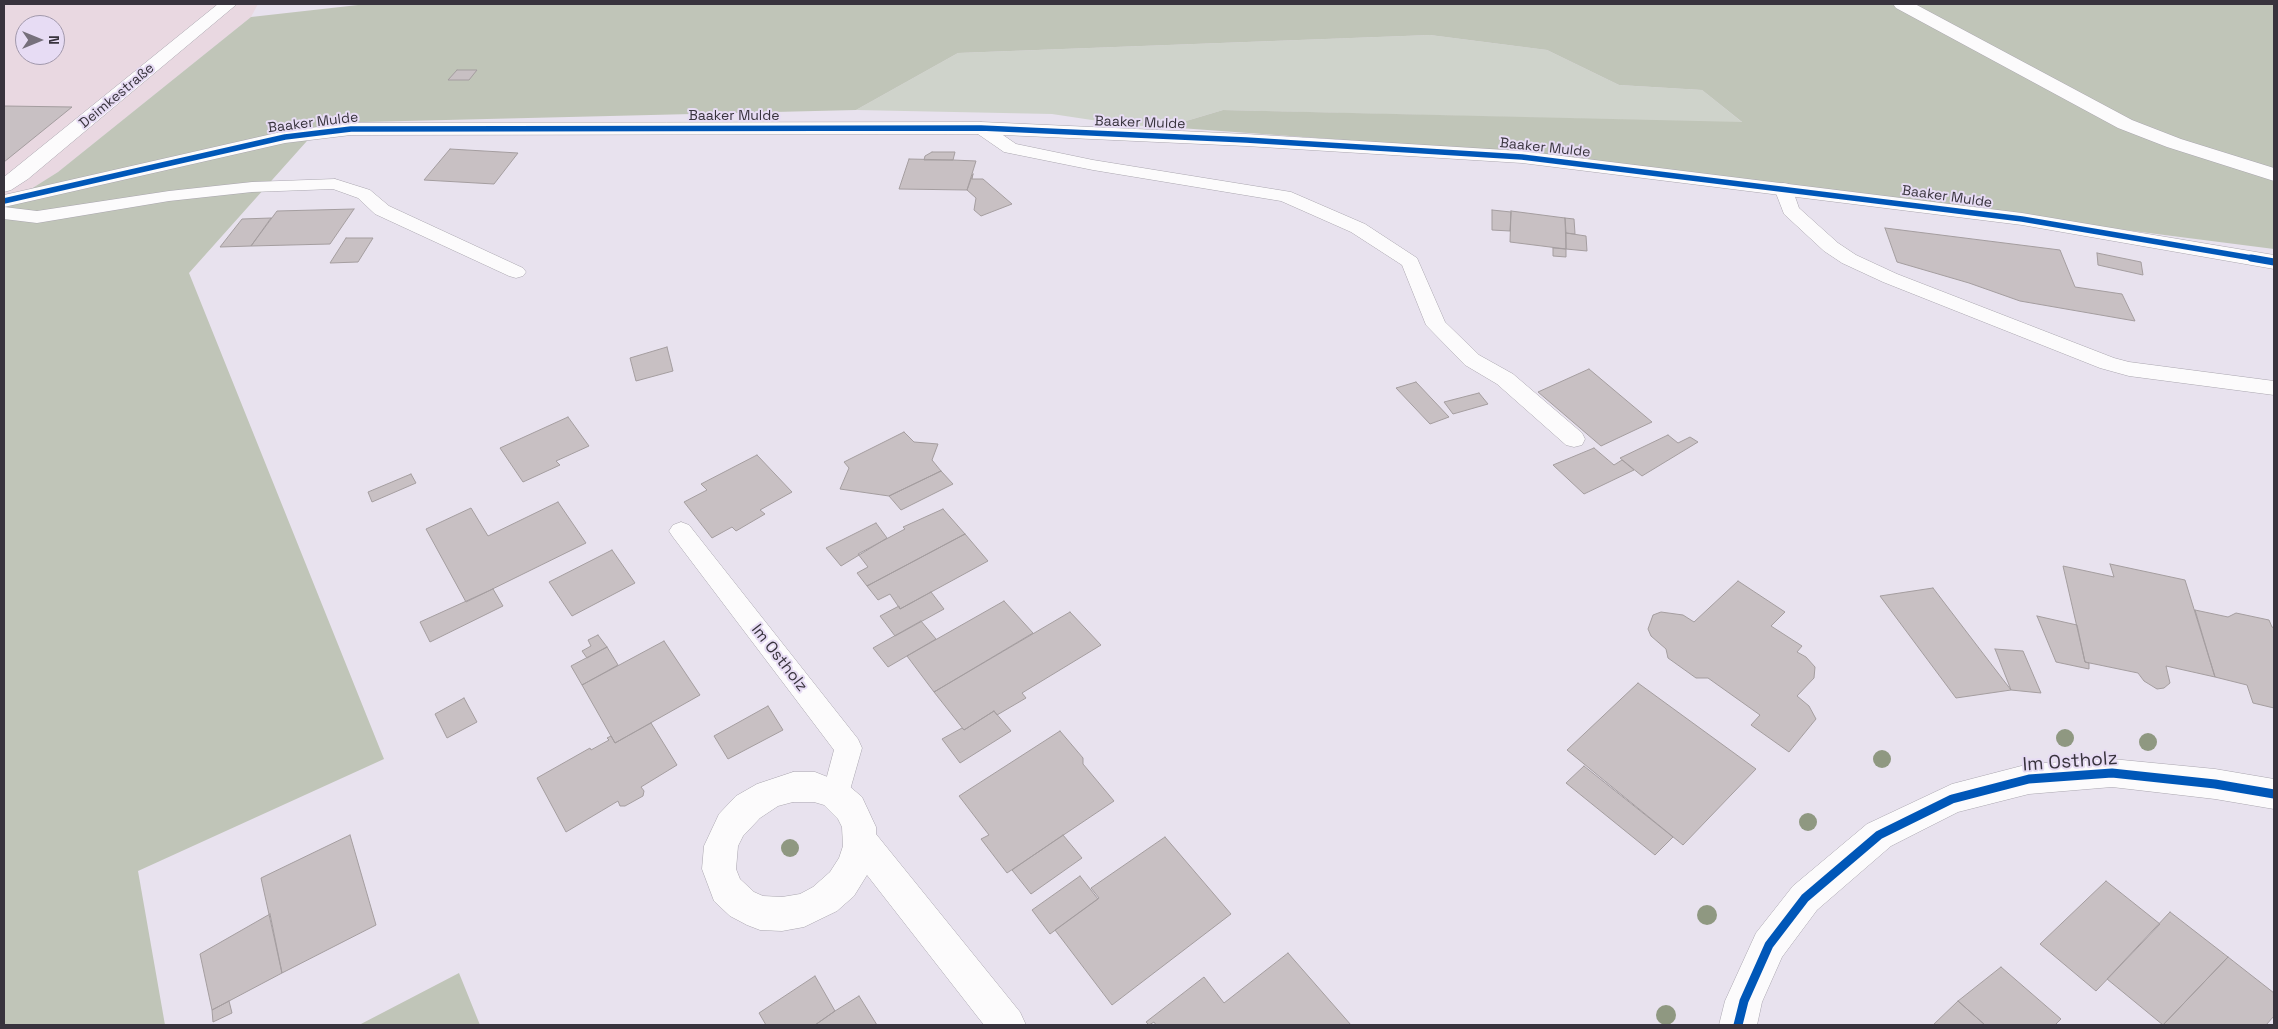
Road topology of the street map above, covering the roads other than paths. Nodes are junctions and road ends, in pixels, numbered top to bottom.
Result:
1 (228, 4) edge
2 (1902, 4) edge
3 (981, 128) junction
4 (2274, 175) edge
5 (4, 186) edge
6 (1783, 188) junction
7 (4, 201) edge
8 (4, 213) edge
9 (2274, 262) edge
10 (516, 272) dead end
11 (2274, 388) edge
12 (1574, 439) dead end
13 (681, 531) dead end
14 (2274, 794) edge
15 (836, 795) junction
16 (860, 840) junction
17 (1007, 1025) edge
18 (1738, 1025) edge

1 - 5 street, Deimkestraße
2 - 4 street
3 - 6 street, Baaker Mulde
3 - 7 street, Baaker Mulde
3 - 12 lane
6 - 9 street, Baaker Mulde
6 - 11 lane
8 - 10 lane
13 - 15 lane, Im Ostholz
14 - 18 street, Im Ostholz
15 - 16 street
15 - 16 street
16 - 17 street

